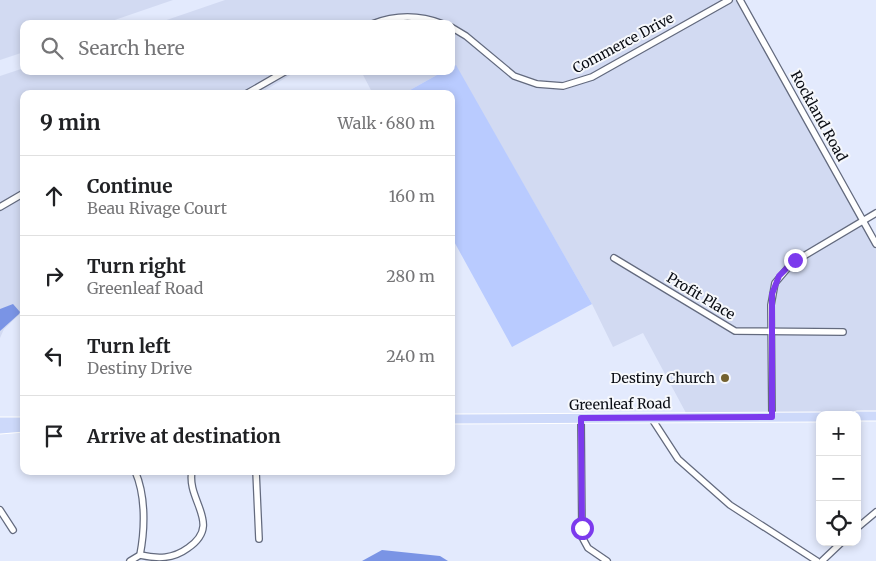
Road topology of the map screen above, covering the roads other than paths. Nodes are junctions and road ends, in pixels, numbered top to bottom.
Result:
1 (729, 0) edge
2 (740, 0) edge
3 (387, 20) edge
4 (425, 20) edge
5 (455, 29) edge
6 (279, 75) edge
7 (253, 90) edge
8 (20, 195) edge
9 (0, 207) edge
10 (876, 213) edge
11 (862, 220) junction
12 (876, 244) edge
13 (614, 258) dead end
14 (771, 332) junction
15 (843, 332) dead end
16 (816, 416) edge
17 (861, 416) edge
18 (876, 416) edge
19 (772, 417) junction
20 (581, 418) junction
21 (455, 419) edge
22 (652, 419) junction
23 (0, 422) edge
24 (20, 422) edge
25 (20, 427) edge
26 (0, 429) edge
27 (136, 475) edge
28 (192, 475) edge
29 (256, 475) edge
30 (0, 510) edge
31 (876, 512) edge
32 (861, 525) edge
33 (13, 530) dead end
34 (259, 539) dead end
35 (838, 546) edge
36 (140, 555) junction
37 (130, 561) edge
38 (607, 561) edge
39 (817, 561) edge
40 (822, 561) edge

1 - 5 street, Commerce Drive
2 - 11 street, Rockland Road
3 - 4 street
6 - 7 street
8 - 9 street
10 - 11 street
11 - 12 street, Rockland Road
11 - 14 street
13 - 14 street, Profit Place
14 - 15 street, Profit Place
14 - 19 street
16 - 19 main road, Greenleaf Road
17 - 18 main road
19 - 22 main road, Greenleaf Road
20 - 21 main road, Greenleaf Road
20 - 22 main road, Greenleaf Road
20 - 38 street
22 - 39 street
23 - 24 main road
25 - 26 main road
27 - 36 street
28 - 36 street
29 - 34 street
30 - 33 street
31 - 32 street
35 - 40 street
36 - 37 street

